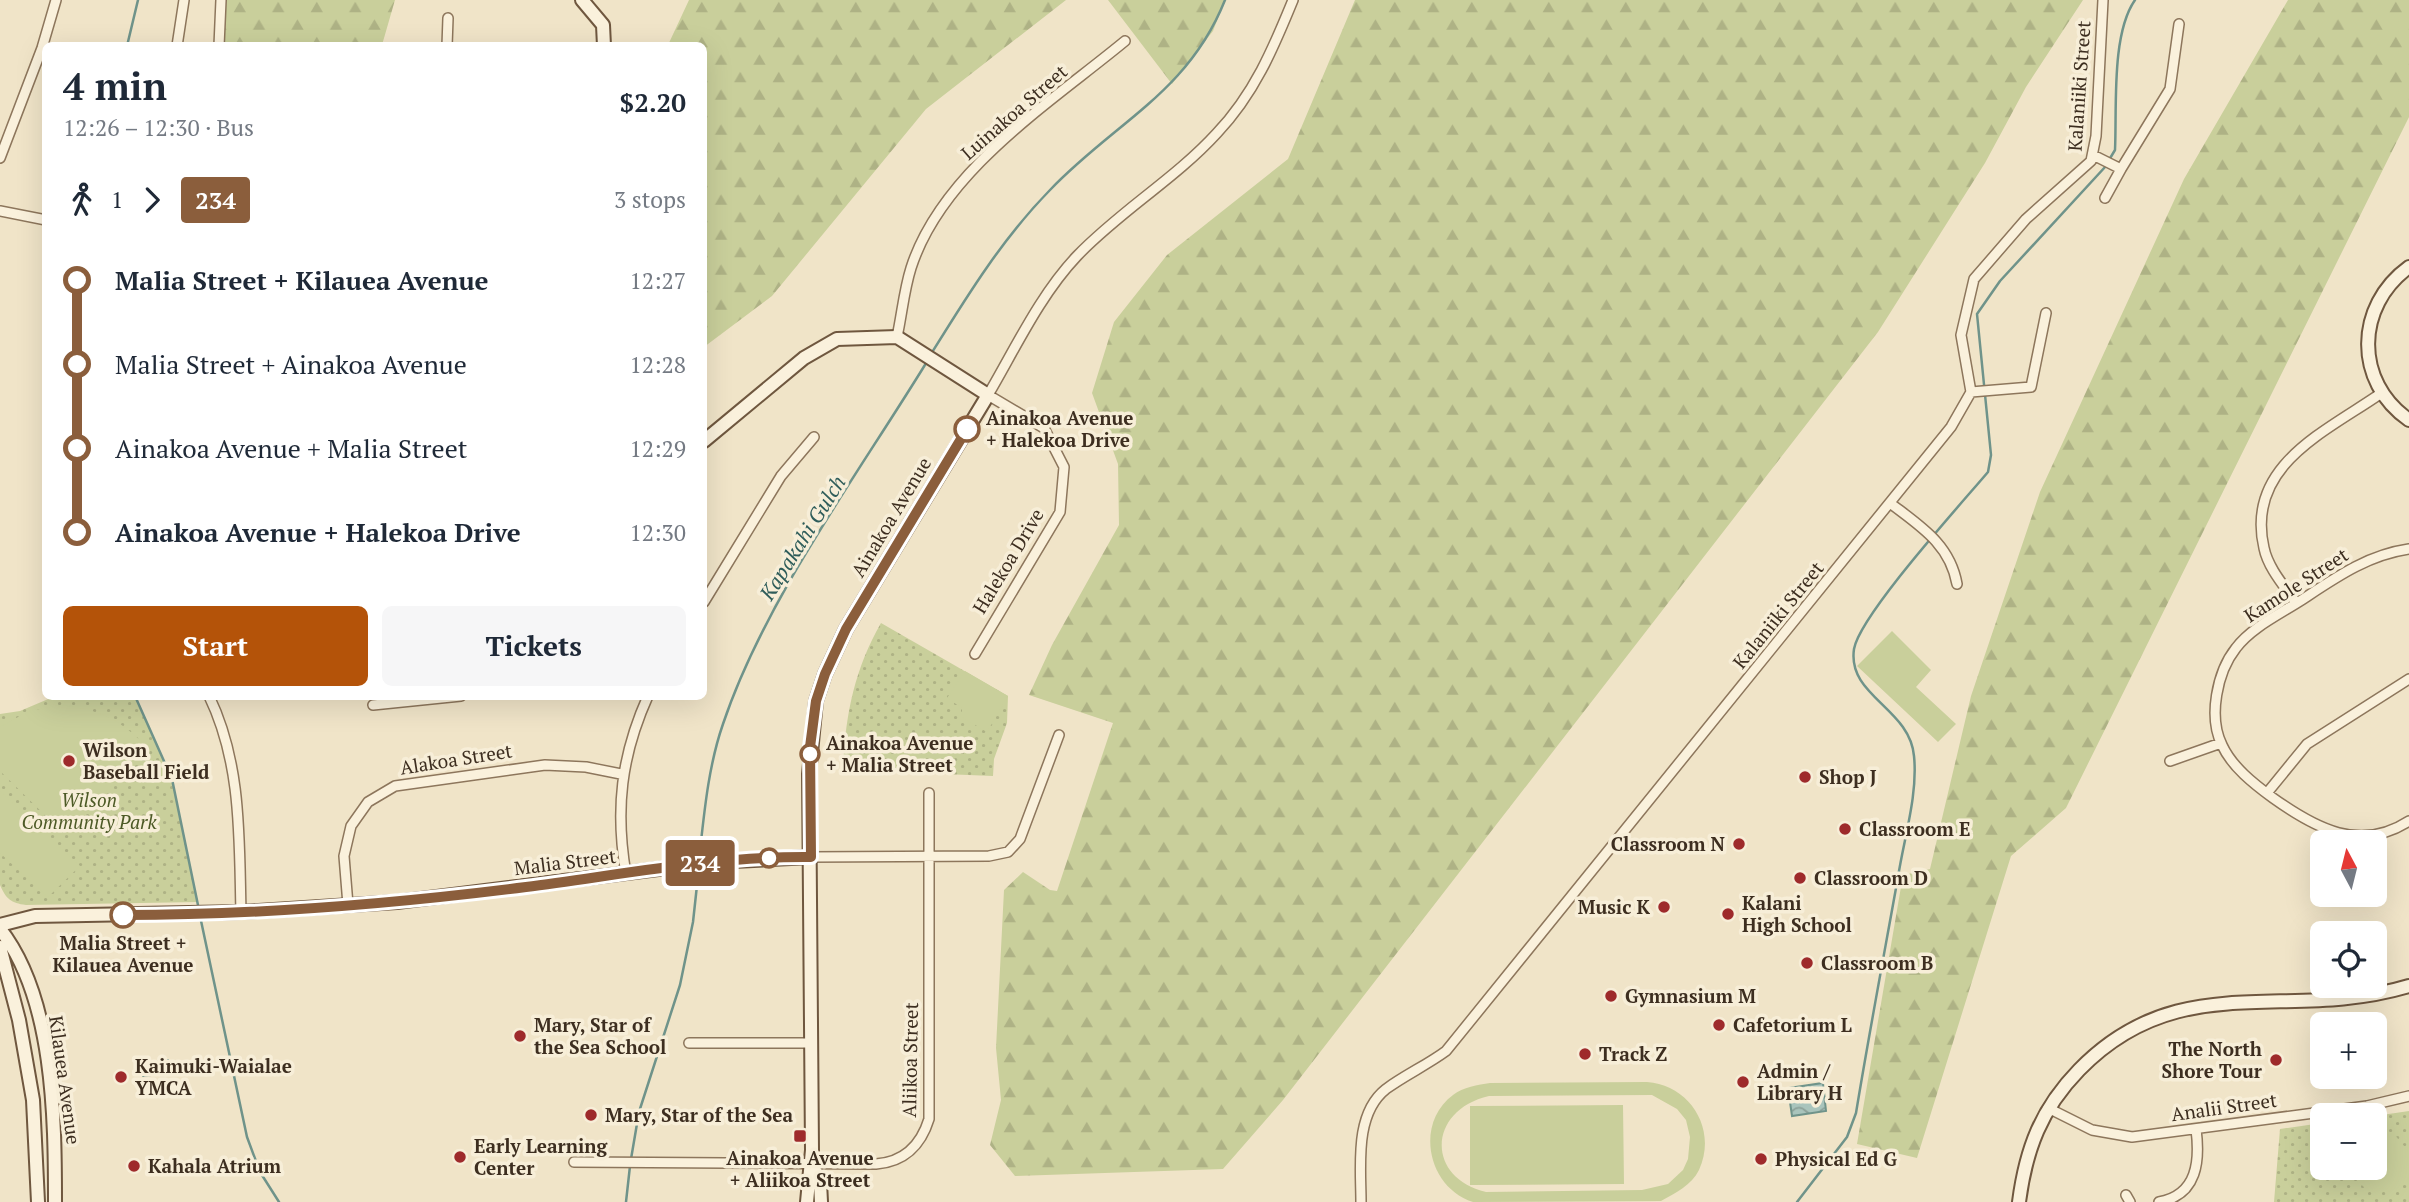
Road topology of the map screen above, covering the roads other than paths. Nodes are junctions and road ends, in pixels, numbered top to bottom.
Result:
1 (56, 0) edge
2 (184, 0) edge
3 (221, 0) edge
4 (582, 0) edge
5 (1293, 0) edge
6 (2103, 0) edge
7 (448, 18) dead end
8 (2179, 24) dead end
9 (1125, 41) dead end
10 (45, 42) edge
11 (178, 42) edge
12 (219, 42) edge
13 (447, 42) edge
14 (604, 42) edge
15 (42, 51) edge
16 (2092, 155) junction
17 (0, 158) edge
18 (2113, 165) junction
19 (2105, 198) dead end
20 (0, 211) edge
21 (42, 219) edge
22 (2409, 267) edge
23 (2046, 313) dead end
24 (897, 337) junction
25 (1970, 392) junction
26 (2380, 394) junction
27 (988, 395) junction
28 (2409, 420) edge
29 (814, 436) dead end
30 (707, 439) edge
31 (1890, 503) junction
32 (2409, 549) edge
33 (1956, 584) dead end
34 (707, 597) edge
35 (2296, 603) junction
36 (975, 654) dead end
37 (2409, 679) edge
38 (211, 700) edge
39 (422, 700) edge
40 (646, 700) edge
41 (373, 705) dead end
42 (1059, 735) dead end
43 (2221, 743) junction
44 (2170, 761) dead end
45 (621, 774) junction
46 (929, 793) dead end
47 (2267, 793) junction
48 (2409, 821) edge
49 (929, 856) junction
50 (811, 857) junction
51 (626, 874) junction
52 (348, 905) junction
53 (241, 912) junction
54 (0, 927) edge
55 (0, 947) edge
56 (2409, 986) edge
57 (689, 1043) dead end
58 (812, 1043) junction
59 (2409, 1096) edge
60 (2048, 1108) junction
61 (2196, 1129) junction
62 (574, 1162) dead end
63 (812, 1164) junction
64 (38, 1202) edge
65 (55, 1202) edge
66 (807, 1202) edge
67 (821, 1202) edge
68 (1361, 1202) edge
69 (2019, 1202) edge
70 (2159, 1202) edge

1 - 10 street
2 - 11 street
3 - 12 street
4 - 14 street
5 - 27 street, Ainakoa Avenue
6 - 16 street, Kalaniiki Street
7 - 13 street
8 - 18 street
9 - 24 street, Luinakoa Street
15 - 17 street
16 - 18 street
16 - 25 street, Kalaniiki Street
18 - 19 street
20 - 21 street
22 - 26 street
23 - 25 street
24 - 27 street, Halekoa Drive
24 - 30 street
25 - 31 street, Kalaniiki Street
26 - 28 street
26 - 35 street
27 - 36 street, Halekoa Drive
27 - 50 street, Ainakoa Avenue
29 - 34 street
31 - 33 street
31 - 68 street, Kalaniiki Street
32 - 35 street, Kamole Street
35 - 43 street, Kamole Street
37 - 47 street
38 - 53 street
39 - 41 street
40 - 45 street
42 - 49 street, Malia Street
43 - 44 street
43 - 47 street, Kamole Street
45 - 51 street
45 - 52 street, Alakoa Street
46 - 49 street, Aliikoa Street
47 - 48 street, Kamole Street
49 - 50 street, Malia Street
49 - 63 street, Aliikoa Street
50 - 51 street, Malia Street
50 - 58 street, Ainakoa Avenue
51 - 52 street, Malia Street
52 - 53 street, Malia Street
53 - 54 street, Malia Street
54 - 65 street, Kilauea Avenue
55 - 64 street, Kilauea Avenue
56 - 60 street
57 - 58 street
58 - 63 street, Ainakoa Avenue
59 - 61 street, Analii Street
60 - 61 street, Analii Street
60 - 69 street
61 - 70 street
62 - 63 street, Aliikoa Street
63 - 66 street, Ainakoa Avenue
63 - 67 street, Ainakoa Avenue

